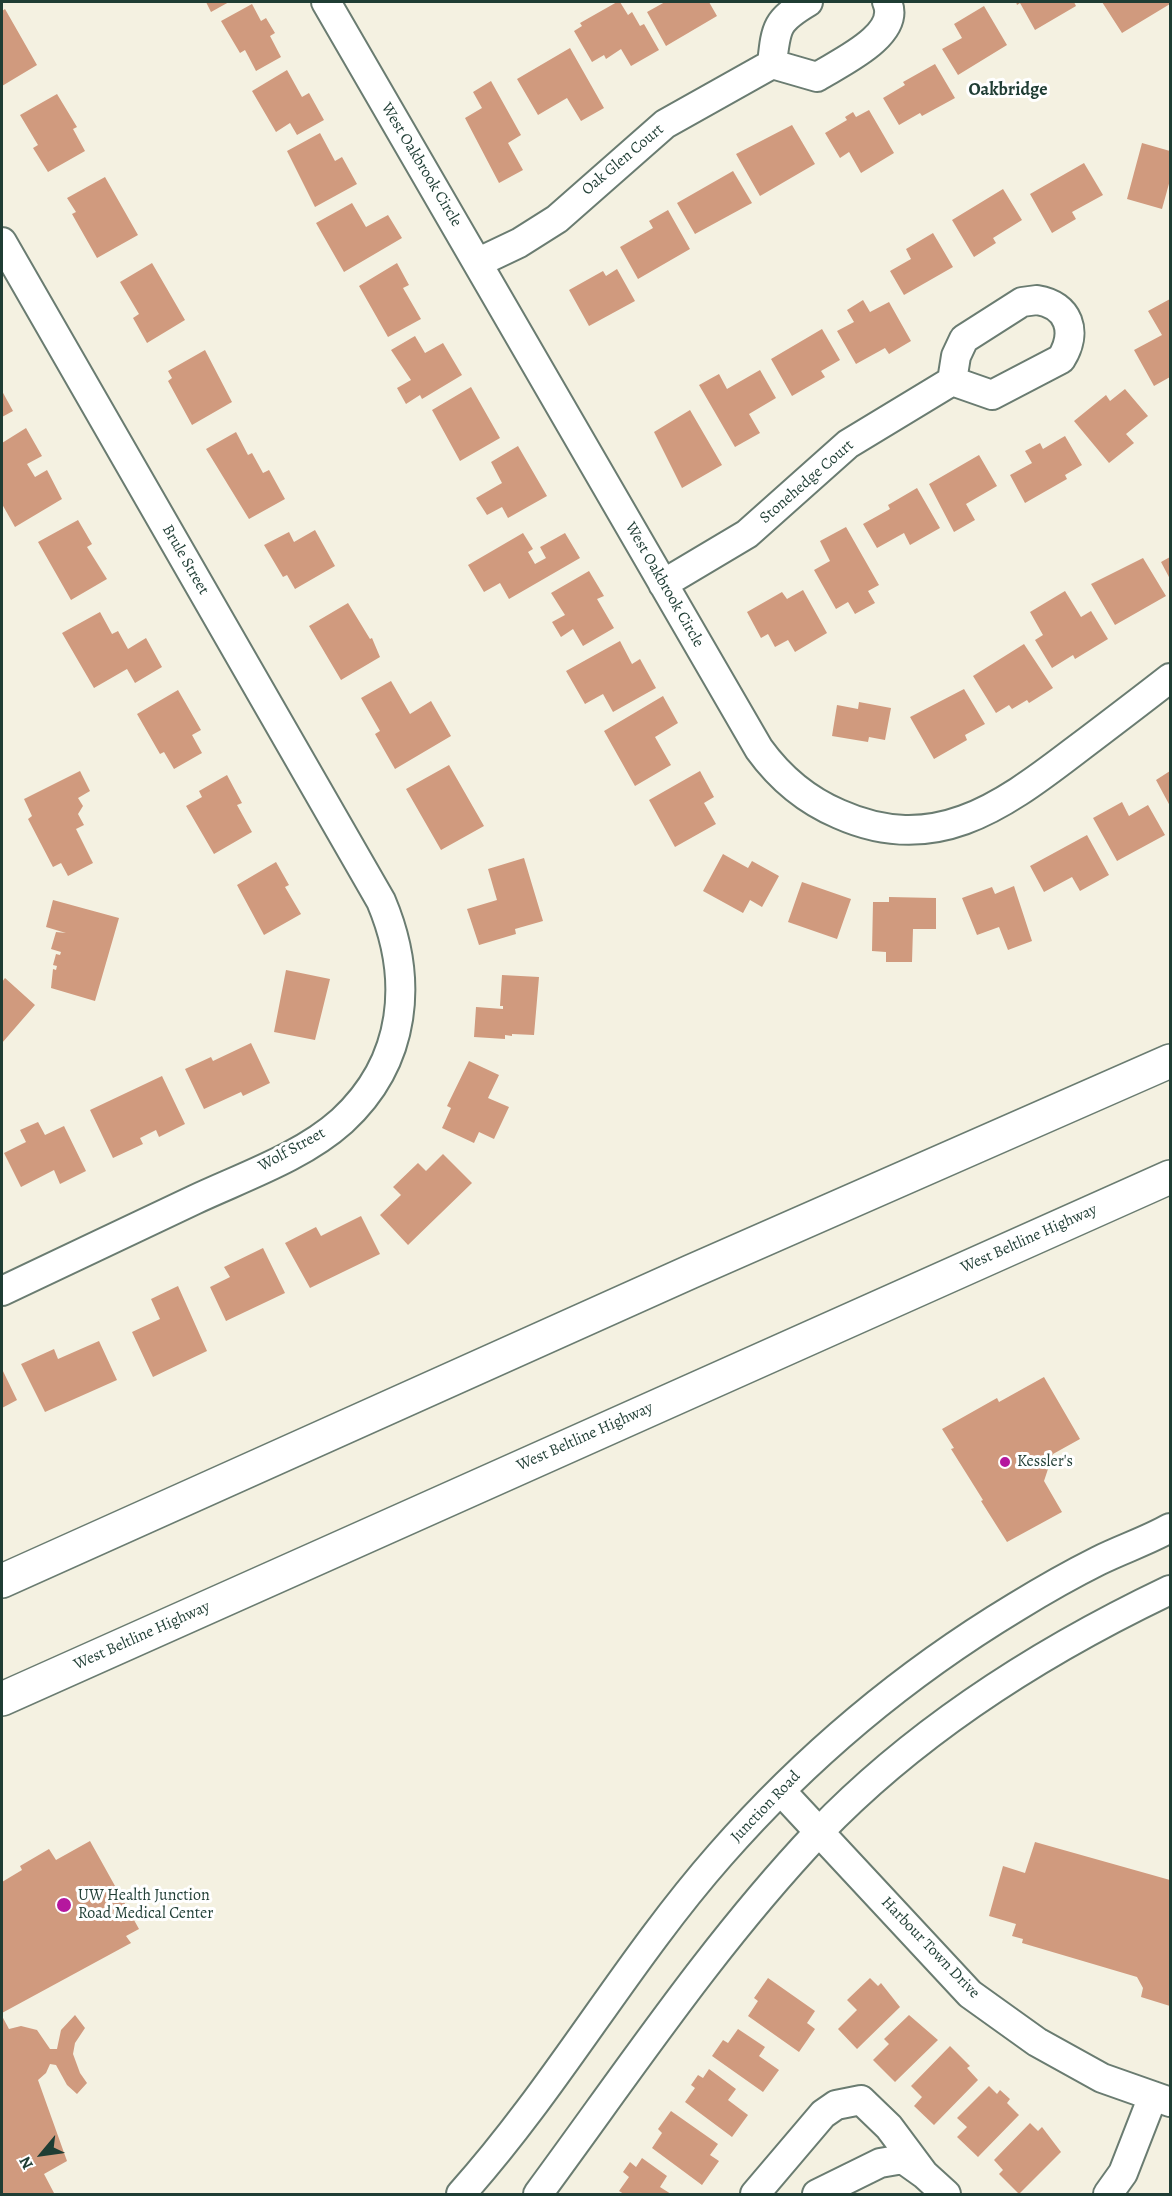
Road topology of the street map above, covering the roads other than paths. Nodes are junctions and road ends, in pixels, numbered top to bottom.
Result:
1 (326, 2) edge
2 (808, 2) edge
3 (887, 2) edge
4 (772, 64) junction
5 (2, 242) edge
6 (479, 262) junction
7 (952, 381) dead end
8 (663, 584) junction
9 (1170, 678) edge
10 (369, 879) joint
11 (1170, 1061) edge
12 (1170, 1177) edge
13 (2, 1291) edge
14 (1170, 1528) edge
15 (2, 1581) edge
16 (1170, 1590) edge
17 (2, 1699) edge
18 (781, 1791) junction
19 (820, 1832) junction
20 (1162, 2099) edge
21 (924, 2174) junction
22 (461, 2194) edge
23 (538, 2194) edge
24 (755, 2194) edge
25 (817, 2194) edge
26 (946, 2194) edge
27 (1108, 2194) edge

1 - 6 street, West Oakbrook Circle
2 - 4 street
3 - 4 street
4 - 6 street, Oak Glen Court
5 - 10 street, Brule Street
6 - 8 street, West Oakbrook Circle
7 - 8 street, Stonehedge Court
8 - 9 street, West Oakbrook Circle
10 - 13 street, Wolf Street
11 - 15 highway
12 - 17 highway, West Beltline Highway
14 - 18 street, Junction Road
16 - 19 street
18 - 19 street, Harbour Town Drive
18 - 22 street, Junction Road
19 - 20 street, Harbour Town Drive
19 - 23 street
20 - 27 street
21 - 24 street
21 - 25 street
21 - 26 street

